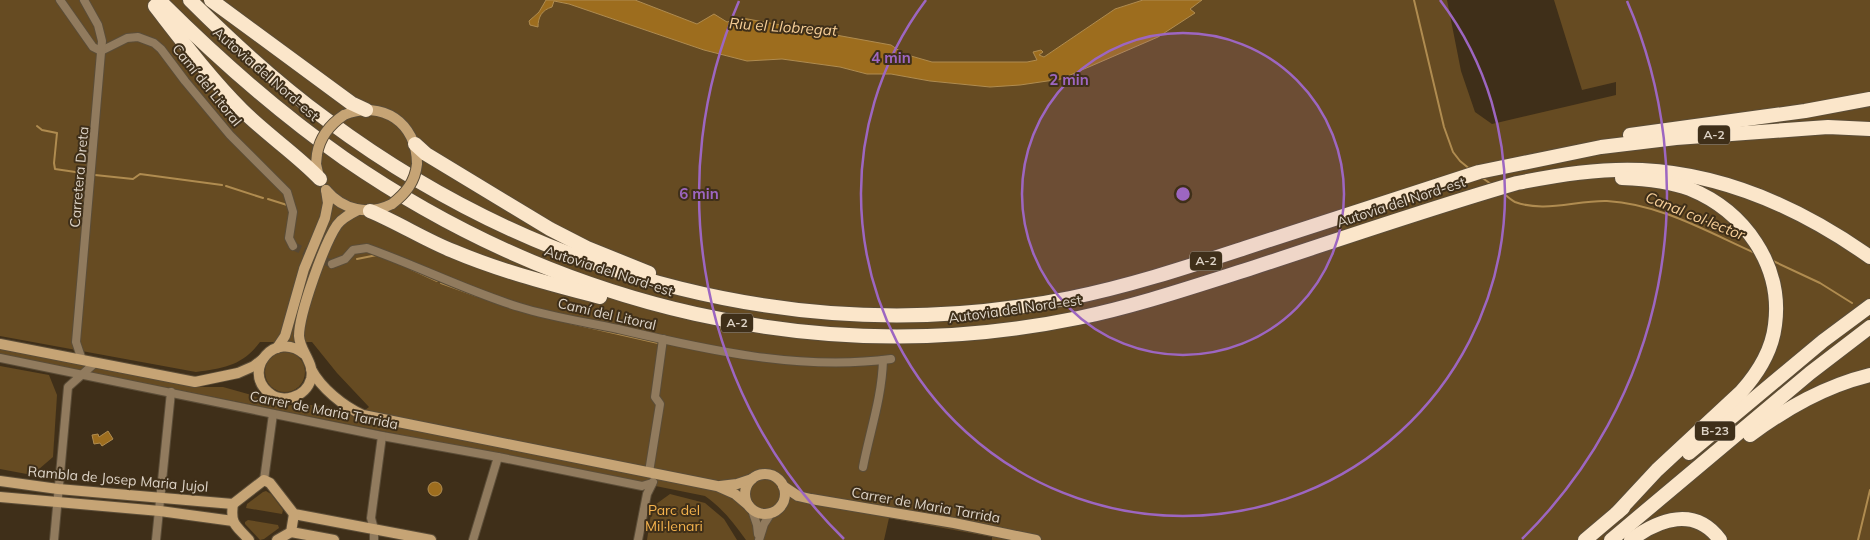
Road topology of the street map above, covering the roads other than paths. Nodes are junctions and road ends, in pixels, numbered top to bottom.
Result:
1 (60, 0) edge
2 (84, 0) edge
3 (150, 0) edge
4 (160, 0) edge
5 (190, 0) edge
6 (211, 0) edge
7 (101, 51) junction
8 (1870, 99) edge
9 (366, 110) junction
10 (1870, 129) edge
11 (414, 144) junction
12 (1520, 160) junction
13 (1564, 174) junction
14 (323, 185) junction
15 (364, 210) junction
16 (293, 246) dead end
17 (1870, 257) edge
18 (332, 264) dead end
19 (703, 295) junction
20 (1870, 306) edge
21 (697, 315) junction
22 (1865, 330) edge
23 (662, 339) junction
24 (0, 344) edge
25 (277, 348) junction
26 (304, 354) junction
27 (0, 358) edge
28 (263, 359) junction
29 (82, 360) junction
30 (95, 363) junction
31 (311, 369) junction
32 (238, 373) junction
33 (82, 374) junction
34 (1870, 375) edge
35 (262, 384) junction
36 (328, 390) junction
37 (170, 392) junction
38 (301, 393) junction
39 (273, 414) junction
40 (382, 436) junction
41 (498, 456) junction
42 (863, 466) dead end
43 (653, 476) junction
44 (753, 478) junction
45 (264, 480) junction
46 (0, 481) edge
47 (642, 486) junction
48 (717, 486) junction
49 (783, 486) junction
50 (58, 489) junction
51 (647, 494) junction
52 (0, 497) edge
53 (161, 498) junction
54 (811, 499) junction
55 (57, 502) junction
56 (233, 504) junction
57 (750, 508) junction
58 (775, 510) junction
59 (160, 511) junction
60 (1617, 513) junction
61 (294, 514) junction
62 (233, 521) junction
63 (292, 532) junction
64 (374, 535) edge
65 (759, 539) edge
66 (54, 540) edge
67 (156, 540) edge
68 (249, 540) edge
69 (277, 540) edge
70 (334, 540) edge
71 (431, 540) edge
72 (474, 540) edge
73 (638, 540) edge
74 (1036, 540) edge
75 (1585, 540) edge
76 (1611, 540) edge
77 (1622, 540) edge
78 (1631, 540) edge
79 (1720, 540) edge

1 - 7 street
2 - 7 street, Carretera Dreta
3 - 14 highway
4 - 21 highway, Autovia del Nord-est / A-2
5 - 19 highway, Autovia del Nord-est / A-2
6 - 9 highway
7 - 16 street, Camí del Litoral
7 - 29 street, Carretera Dreta
8 - 12 highway
9 - 11 main road
9 - 14 main road, bridge
10 - 12 highway, Autovia del Nord-est / A-2
11 - 15 main road, bridge
11 - 19 highway
12 - 19 highway, Autovia del Nord-est / A-2
13 - 17 highway, Autovia del Nord-est / A-2
13 - 21 highway, Autovia del Nord-est / A-2
13 - 60 highway
14 - 15 main road
14 - 25 main road
15 - 21 highway
15 - 26 main road
18 - 23 street, Camí del Litoral
20 - 60 highway, B-23
22 - 76 highway, B-23
23 - 42 street, Camí del Litoral
23 - 43 street
24 - 29 main road, Carrer de Maria Tarrida
25 - 26 main road
25 - 28 main road
26 - 31 main road
27 - 33 street, Carrer de Maria Tarrida
28 - 32 main road, Carrer de Maria Tarrida
28 - 35 main road
29 - 30 main road, Carrer de Maria Tarrida
30 - 32 main road, Carrer de Maria Tarrida
30 - 33 street
31 - 36 main road, Carrer de Maria Tarrida
31 - 38 main road
32 - 35 main road, Carrer de Maria Tarrida
33 - 37 street, Carrer de Maria Tarrida
33 - 50 street
34 - 77 highway
35 - 38 main road
36 - 38 main road, Carrer de Maria Tarrida
36 - 43 main road, Carrer de Maria Tarrida
37 - 39 street, Carrer de Maria Tarrida
37 - 53 street
39 - 40 street, Carrer de Maria Tarrida
39 - 45 street
40 - 41 street, Carrer de Maria Tarrida
40 - 64 street
41 - 47 street, Carrer de Maria Tarrida
41 - 72 street
43 - 47 street, Carrer de Maria Tarrida
43 - 48 main road, Carrer de Maria Tarrida
43 - 51 street
44 - 48 main road, Carrer de Maria Tarrida
44 - 49 main road
44 - 57 main road
45 - 56 main road
45 - 61 main road
46 - 50 main road, Rambla de Josep Maria Jujol
47 - 51 street
48 - 57 main road, Carrer de Maria Tarrida
49 - 54 main road, Carrer de Maria Tarrida
49 - 58 main road
50 - 53 main road, Rambla de Josep Maria Jujol
50 - 55 street
51 - 73 street
52 - 55 main road, Rambla de Josep Maria Jujol
53 - 56 main road, Rambla de Josep Maria Jujol
53 - 59 street
54 - 58 main road, Carrer de Maria Tarrida
54 - 74 main road, Carrer de Maria Tarrida
55 - 59 main road, Rambla de Josep Maria Jujol
55 - 66 street
56 - 62 main road
57 - 58 main road
57 - 65 street
58 - 65 street
59 - 62 main road, Rambla de Josep Maria Jujol
59 - 67 street
60 - 75 highway, B-23
61 - 63 main road
61 - 64 main road
62 - 68 main road
63 - 69 main road
63 - 70 main road
64 - 71 main road
78 - 79 highway

